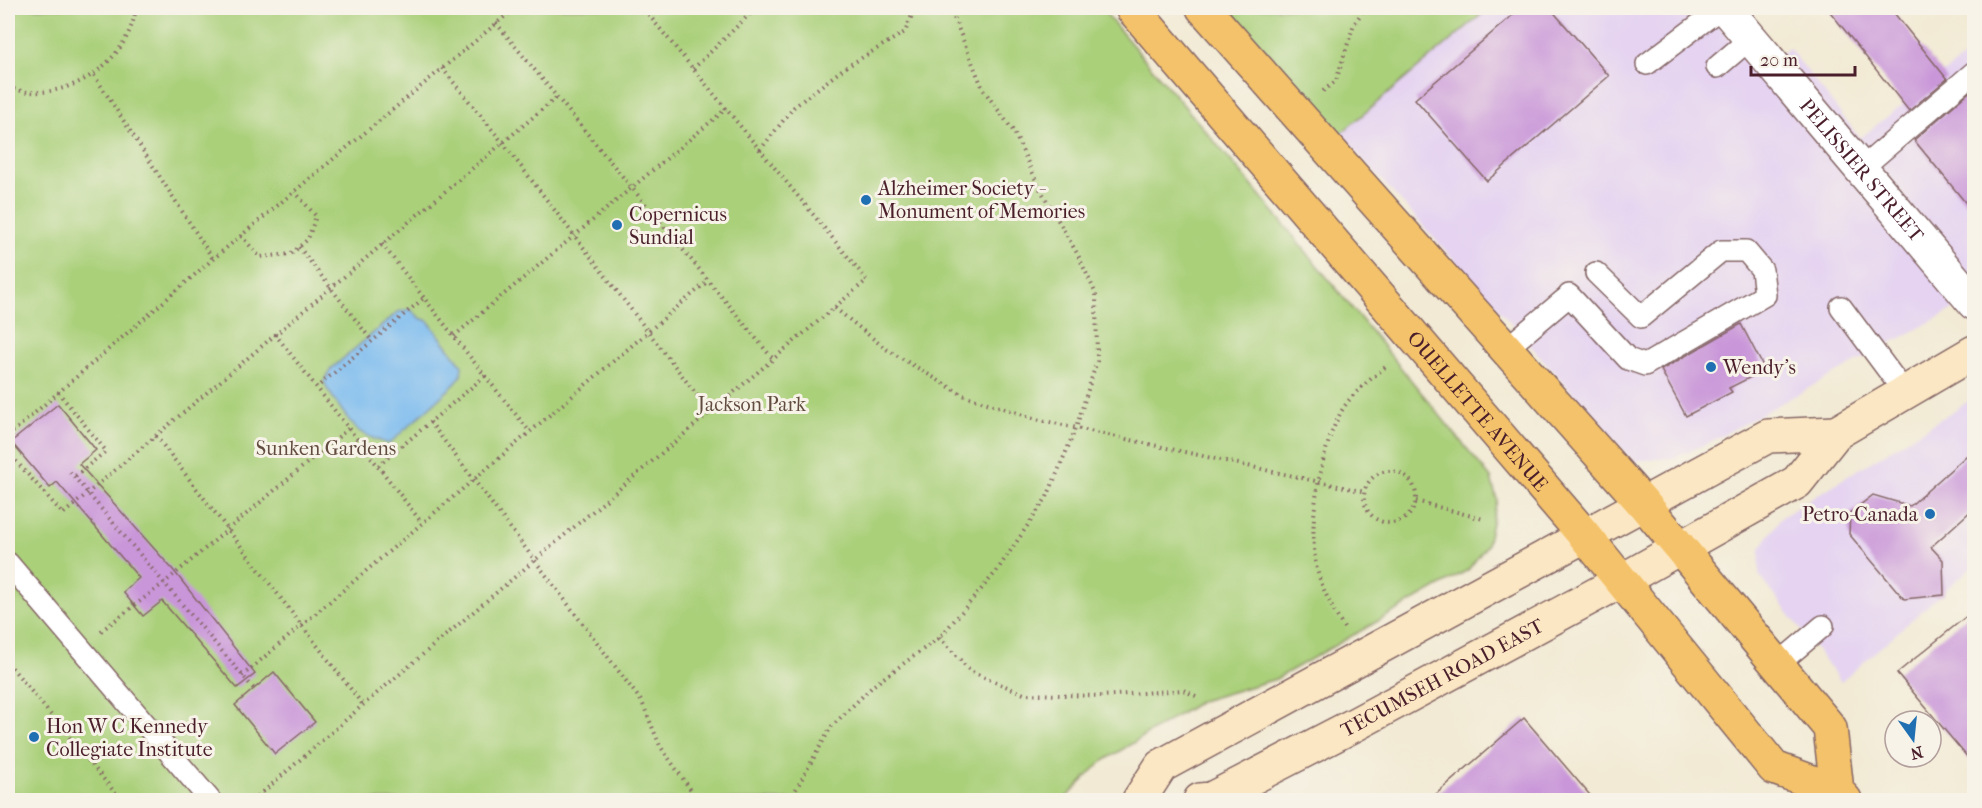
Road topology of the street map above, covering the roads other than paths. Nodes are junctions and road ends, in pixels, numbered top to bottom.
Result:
1 (1132, 8) edge
2 (1203, 8) edge
3 (1723, 8) edge
4 (1751, 38) junction
5 (1647, 64) dead end
6 (1717, 67) dead end
7 (1974, 72) edge
8 (1862, 168) junction
9 (1596, 273) dead end
10 (1974, 303) edge
11 (1841, 307) dead end
12 (1507, 348) junction
13 (1974, 352) edge
14 (1905, 393) junction
15 (1836, 433) junction
16 (1644, 503) junction
17 (1585, 536) junction
18 (1681, 548) junction
19 (8, 563) edge
20 (1621, 581) junction
21 (1823, 626) dead end
22 (1777, 665) junction
23 (1841, 796) edge
24 (1208, 800) edge
25 (210, 801) edge
26 (1139, 801) edge

1 - 17 main road, OUELLETTE AVENUE
2 - 12 main road, OUELLETTE AVENUE
3 - 4 street, PELISSIER STREET
3 - 5 lane
4 - 6 lane
4 - 8 street, PELISSIER STREET
7 - 8 lane
8 - 10 street, PELISSIER STREET
9 - 12 lane
11 - 14 lane
12 - 16 main road, OUELLETTE AVENUE
13 - 14 main road
14 - 15 main road
15 - 16 main road
15 - 18 main road, TECUMSEH ROAD EAST
16 - 17 main road
16 - 18 main road, OUELLETTE AVENUE
17 - 20 main road, OUELLETTE AVENUE
17 - 26 main road
18 - 20 main road, TECUMSEH ROAD EAST
18 - 22 main road, OUELLETTE AVENUE
19 - 25 lane
20 - 23 main road, OUELLETTE AVENUE
20 - 24 main road, TECUMSEH ROAD EAST
21 - 22 lane
22 - 23 main road, OUELLETTE AVENUE

